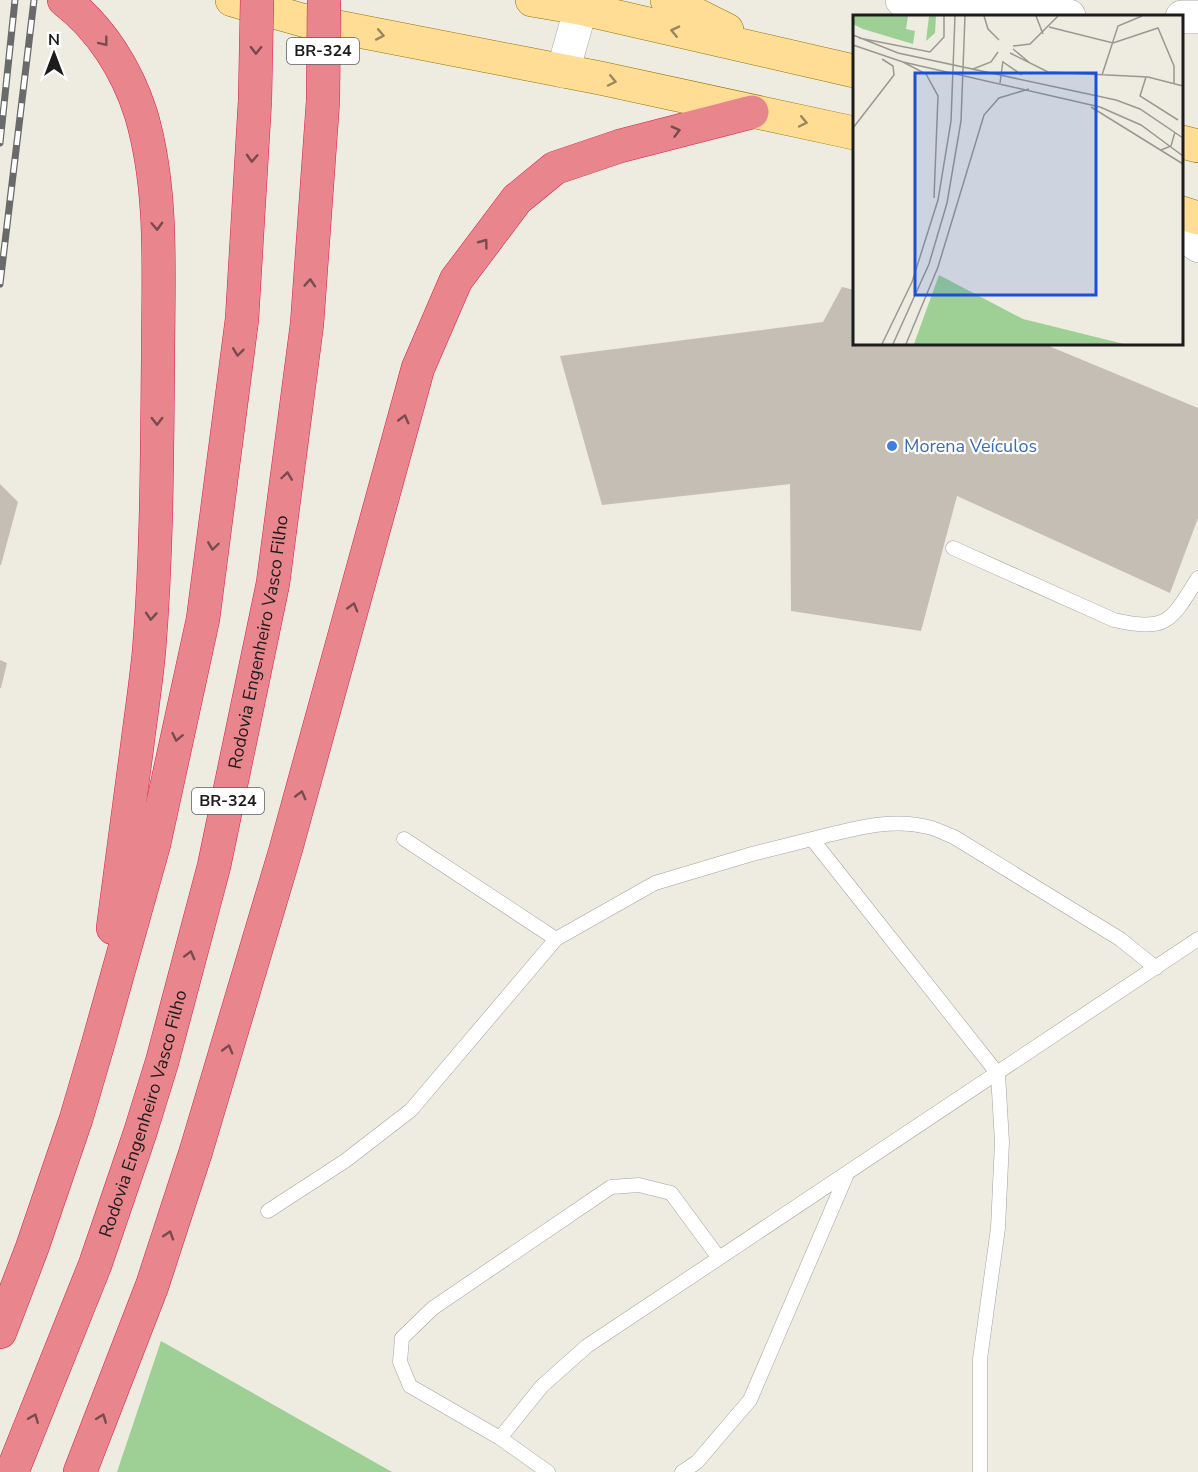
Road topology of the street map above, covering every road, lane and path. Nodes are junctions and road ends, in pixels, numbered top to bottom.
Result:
1 (64, 0) edge
2 (232, 0) edge
3 (257, 0) edge
4 (324, 0) edge
5 (532, 0) edge
6 (667, 0) edge
7 (902, 0) edge
8 (579, 4) edge
9 (1036, 15) edge
10 (774, 54) junction
11 (563, 71) junction
12 (853, 71) edge
13 (752, 112) junction
14 (853, 133) edge
15 (1183, 142) edge
16 (1198, 147) edge
17 (1183, 213) edge
18 (1198, 218) edge
19 (1183, 239) edge
20 (1198, 249) edge
21 (953, 548) dead end
22 (1198, 578) edge
23 (404, 839) dead end
24 (812, 839) junction
25 (556, 939) junction
26 (1198, 939) edge
27 (1156, 968) junction
28 (98, 1044) junction
29 (998, 1074) junction
30 (847, 1174) junction
31 (268, 1212) dead end
32 (719, 1258) junction
33 (0, 1332) edge
34 (500, 1438) junction
35 (12, 1472) edge
36 (80, 1472) edge
37 (548, 1472) edge
38 (682, 1472) edge
39 (980, 1472) edge

1 -> 28 highway
2 -> 11 main road
3 -> 28 highway, BR-324, bridge
35 -> 4 highway, Rodovia Engenheiro Vasco Filho / BR-324, bridge
5 - 8 main road
6 - 10 main road
7 - 9 street
10 -> 8 main road
8 - 11 street
10 - 12 main road
11 -> 13 main road
13 -> 14 main road
36 -> 13 highway
15 - 16 main road
17 - 18 main road
19 - 20 street
21 - 22 lane
23 - 25 lane
24 - 25 lane
24 - 27 lane
24 - 29 lane
25 - 31 lane
26 - 27 lane
27 - 29 lane
28 - 33 highway, BR-324
29 - 30 lane
29 - 39 lane
30 - 32 lane
30 - 38 lane
32 - 34 lane
32 - 34 lane
34 - 37 lane

